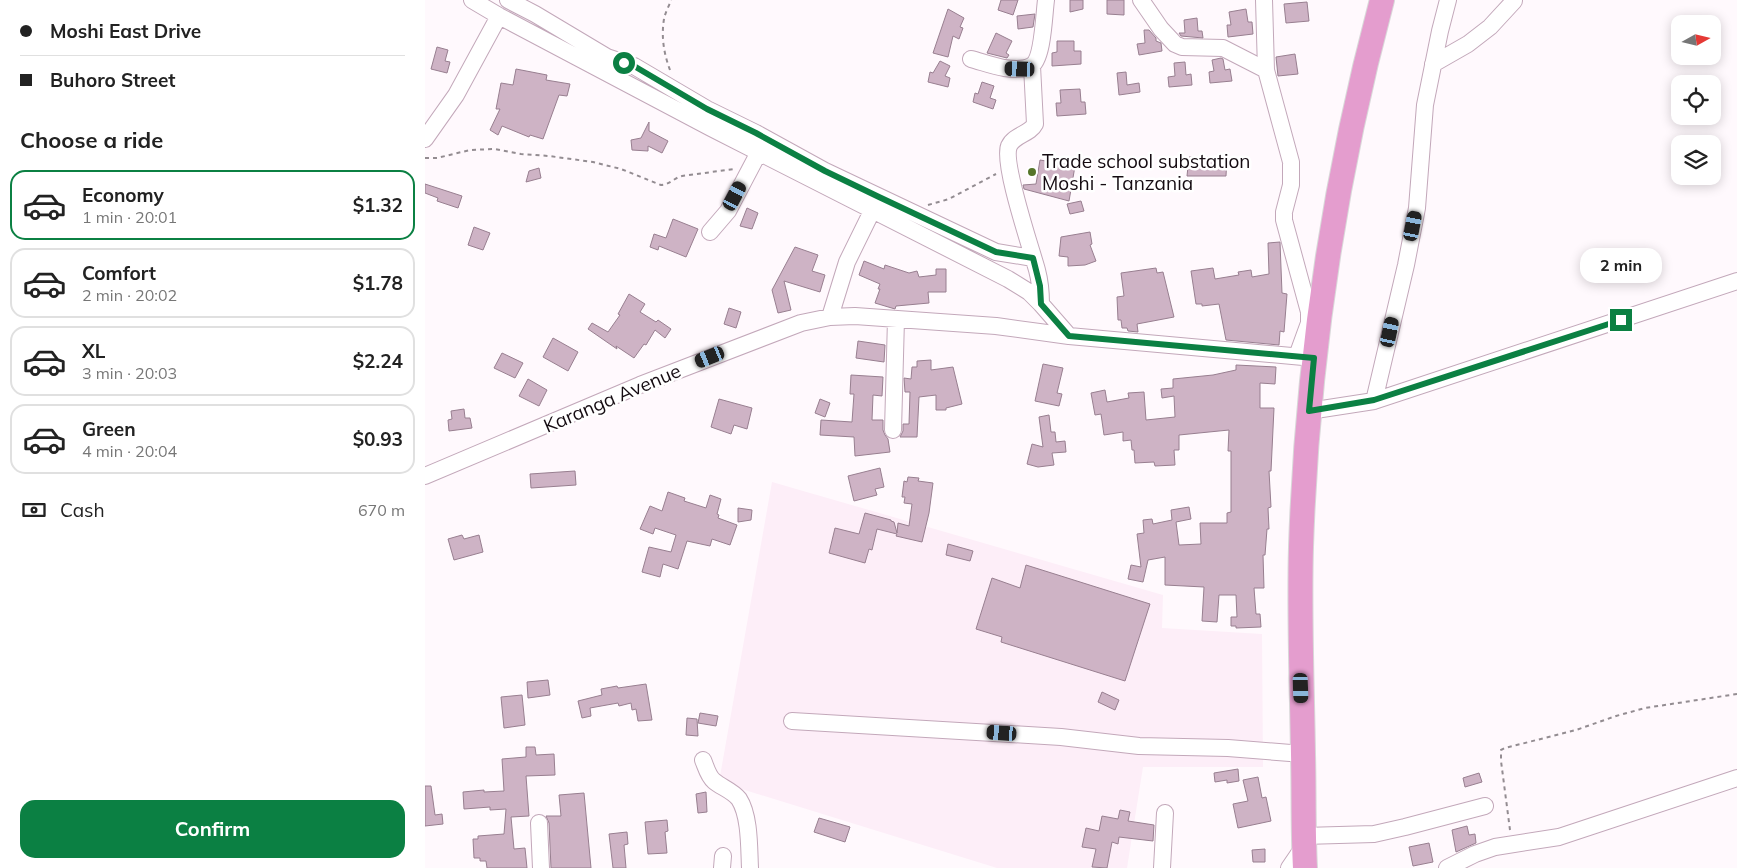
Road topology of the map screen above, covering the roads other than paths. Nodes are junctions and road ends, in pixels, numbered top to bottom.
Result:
1 (472, 0) edge
2 (508, 0) edge
3 (1046, 0) edge
4 (1141, 0) edge
5 (1264, 0) edge
6 (1382, 0) edge
7 (1448, 0) edge
8 (1514, 1) edge
9 (499, 16) junction
10 (971, 59) dead end
11 (1433, 64) junction
12 (1032, 66) junction
13 (1266, 70) junction
14 (425, 139) edge
15 (759, 152) junction
16 (873, 210) junction
17 (710, 232) dead end
18 (1033, 258) junction
19 (1737, 281) edge
20 (1041, 304) junction
21 (829, 317) junction
22 (896, 319) junction
23 (1069, 336) junction
24 (1305, 357) junction
25 (1374, 400) junction
26 (1309, 411) junction
27 (893, 430) dead end
28 (425, 476) edge
29 (792, 721) dead end
30 (1303, 754) junction
31 (703, 760) dead end
32 (1737, 778) edge
33 (1485, 806) dead end
34 (1165, 813) dead end
35 (539, 824) dead end
36 (1304, 850) edge
37 (541, 868) edge
38 (750, 868) edge
39 (1162, 868) edge
40 (1289, 868) edge
41 (1447, 868) edge

1 - 9 street
2 - 18 street
3 - 12 street
4 - 13 street
5 - 13 street
6 - 24 highway
7 - 11 street
8 - 11 street
9 - 14 street
9 - 15 street
10 - 12 street
11 - 25 street
12 - 18 street
13 - 24 street
15 - 16 street
15 - 17 street
16 - 20 street
16 - 21 street
18 - 20 street
19 - 25 street
20 - 23 street
21 - 22 street, Karanga Avenue
21 - 28 street, Karanga Avenue
22 - 23 street, Karanga Avenue
22 - 27 street
23 - 24 street, Karanga Avenue
24 - 26 highway
25 - 26 street
26 - 30 highway
29 - 30 street
30 - 36 highway
31 - 38 street
32 - 41 street
33 - 36 street
34 - 39 street
35 - 37 street
36 - 40 street

